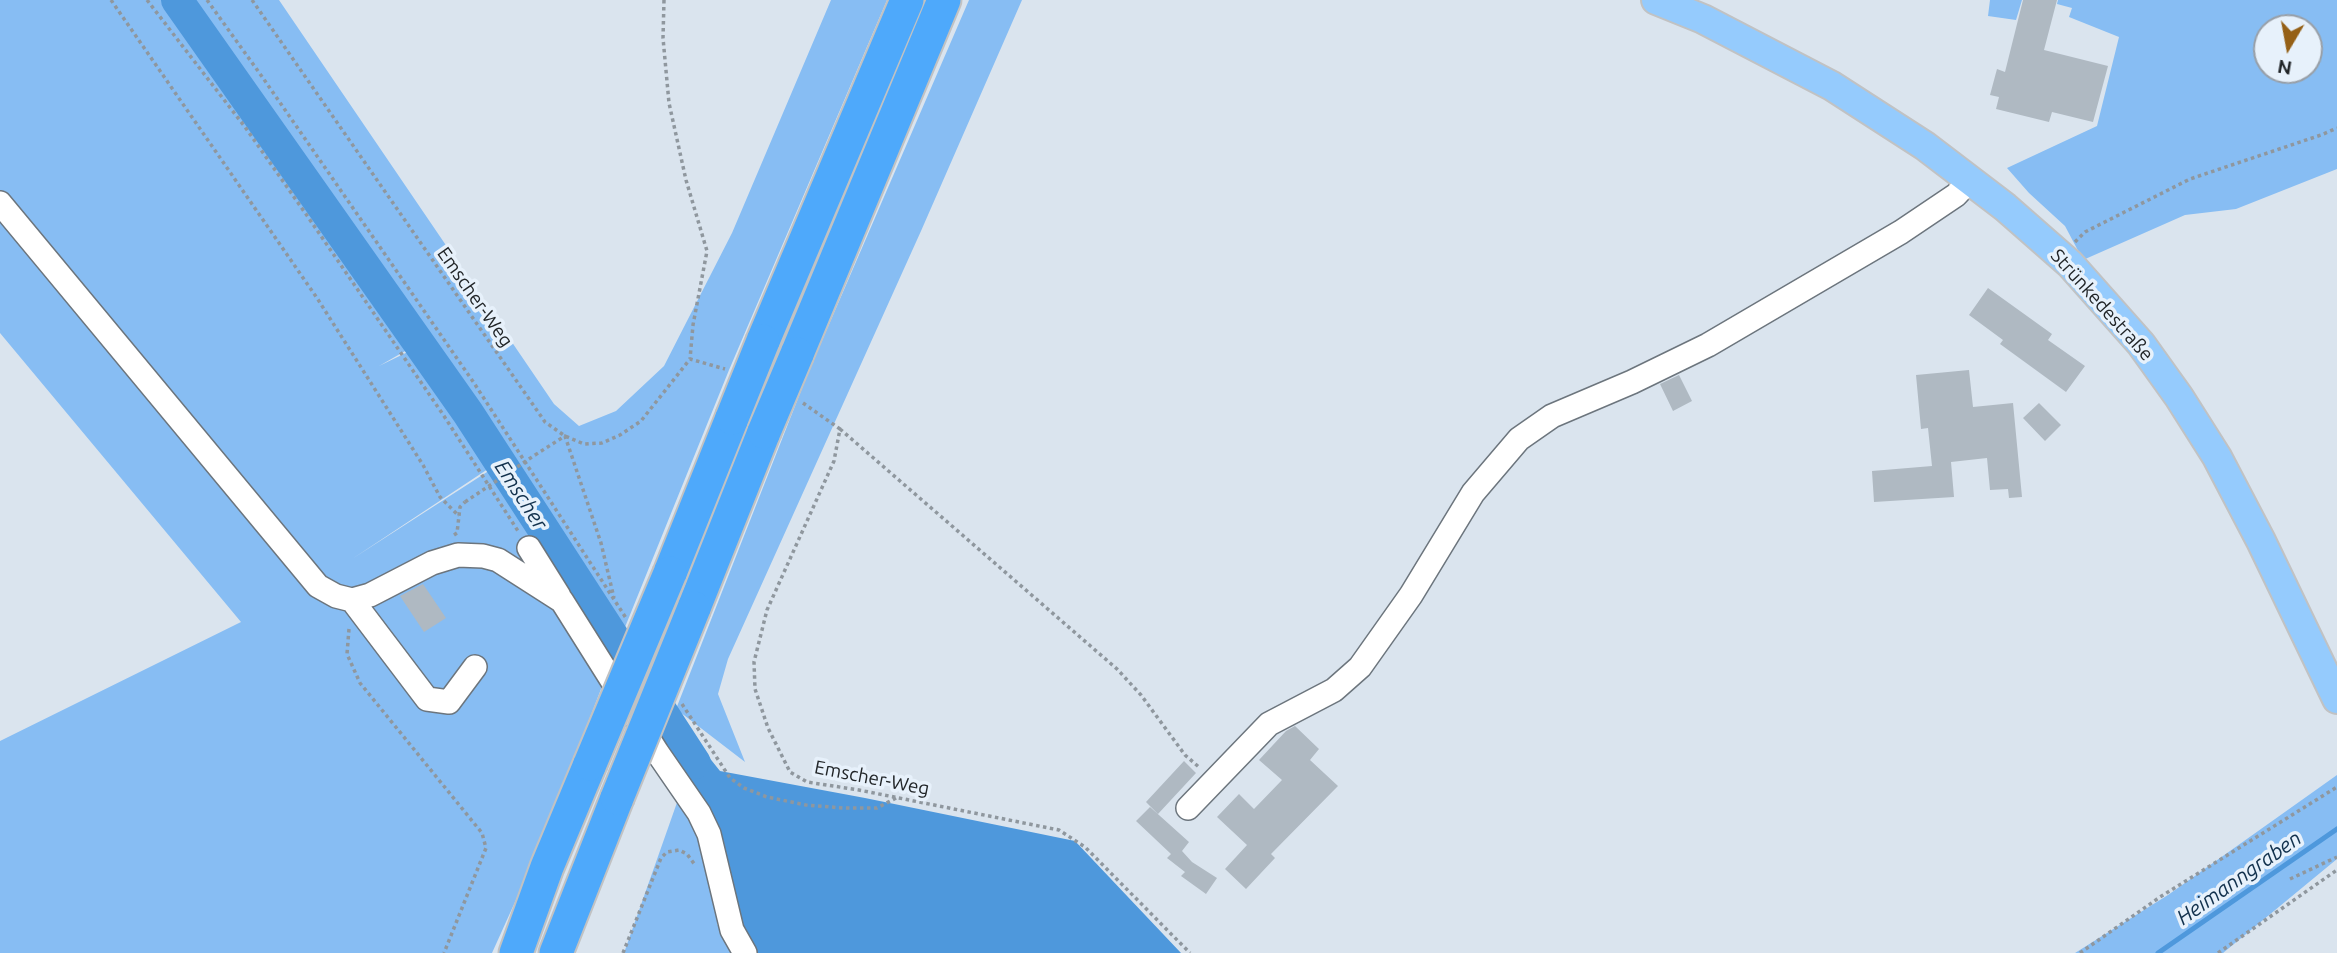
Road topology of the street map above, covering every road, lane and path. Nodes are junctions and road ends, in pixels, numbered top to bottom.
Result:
1 (111, 0) edge
2 (147, 0) edge
3 (207, 0) edge
4 (252, 0) edge
5 (664, 0) edge
6 (907, 0) edge
7 (944, 0) edge
8 (1656, 0) edge
9 (2337, 128) edge
10 (1970, 180) junction
11 (0, 203) edge
12 (2061, 256) junction
13 (690, 359) junction
14 (729, 370) dead end
15 (798, 400) dead end
16 (840, 429) junction
17 (565, 436) junction
18 (459, 516) junction
19 (452, 537) dead end
20 (529, 548) joint
21 (352, 600) junction
22 (562, 601) junction
23 (615, 602) junction
24 (629, 624) dead end
25 (475, 667) dead end
26 (2337, 699) edge
27 (680, 701) dead end
28 (1214, 780) junction
29 (2337, 787) edge
30 (898, 797) junction
31 (1188, 808) dead end
32 (2337, 857) edge
33 (2337, 870) edge
34 (697, 871) dead end
35 (2290, 879) dead end
36 (444, 953) edge
37 (516, 953) edge
38 (556, 953) edge
39 (623, 953) edge
40 (745, 953) edge
41 (1190, 953) edge
42 (2081, 953) edge
43 (2218, 953) edge

1 - 18 path
2 - 20 path
3 - 23 path
4 - 17 path, Emscher-Weg
5 - 13 path
6 - 37 highway, bridge
7 - 38 highway, bridge
8 - 10 main road, Strünkedestraße
9 - 12 path
10 - 12 main road, Strünkedestraße
10 - 28 lane
11 - 21 lane
12 - 26 main road, Strünkedestraße
13 - 14 path
13 - 17 path, Emscher-Weg
15 - 16 path
16 - 28 path
16 - 30 path, Emscher-Weg
17 - 18 path, bridge
17 - 23 path
18 - 19 path
20 - 22 lane
21 - 22 lane
21 - 25 lane
21 - 36 path
22 - 40 lane
23 - 24 path
27 - 30 path
28 - 31 lane
29 - 42 path
30 - 41 path, Emscher-Weg
32 - 35 path
33 - 43 path
34 - 39 path

